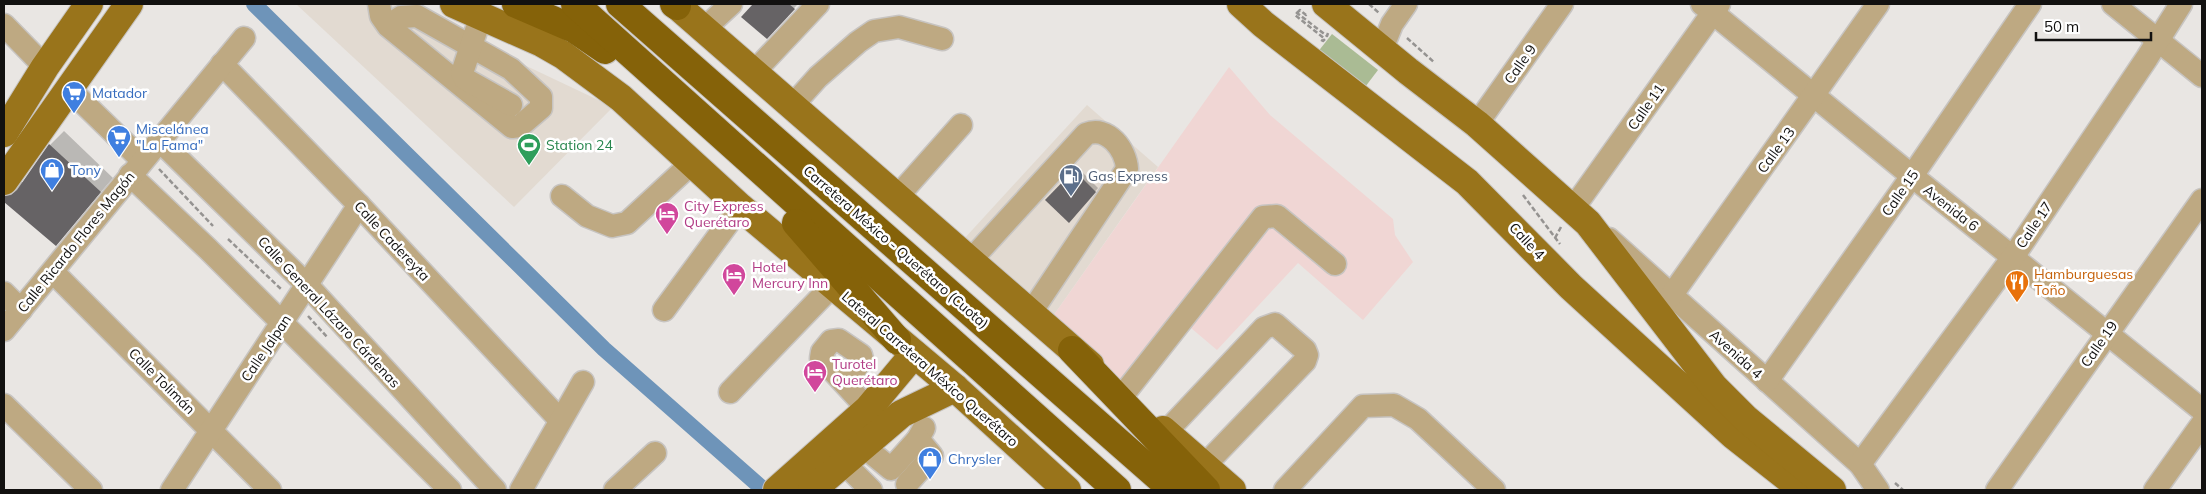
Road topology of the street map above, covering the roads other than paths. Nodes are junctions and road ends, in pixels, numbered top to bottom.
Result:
1 (89, 4) edge
2 (129, 4) edge
3 (379, 4) edge
4 (454, 4) edge
5 (516, 4) edge
6 (575, 4) edge
7 (620, 4) edge
8 (731, 4) edge
9 (1241, 4) edge
10 (1406, 4) edge
11 (1562, 4) edge
12 (1878, 4) edge
13 (2030, 4) edge
14 (2114, 4) edge
15 (2181, 4) edge
16 (680, 6) edge
17 (810, 7) edge
18 (1712, 7) edge
19 (1316, 9) edge
20 (481, 16) junction
21 (4, 25) edge
22 (388, 26) junction
23 (704, 29) junction
24 (244, 38) dead end
25 (942, 39) dead end
26 (2157, 40) junction
27 (470, 45) junction
28 (1382, 49) junction
29 (222, 64) junction
30 (45, 67) junction
31 (753, 74) junction
32 (2202, 76) edge
33 (68, 88) junction
34 (1814, 96) junction
35 (681, 99) junction
36 (792, 106) junction
37 (506, 111) junction
38 (1477, 124) junction
39 (961, 125) dead end
40 (4, 133) edge
41 (721, 136) junction
42 (144, 158) junction
43 (692, 163) junction
44 (1912, 176) junction
45 (4, 181) edge
46 (562, 196) dead end
47 (897, 197) junction
48 (2202, 200) edge
49 (360, 205) junction
50 (740, 207) junction
51 (1580, 217) junction
52 (2013, 257) junction
53 (970, 261) junction
54 (1335, 264) dead end
55 (53, 272) junction
56 (833, 284) junction
57 (4, 293) edge
58 (301, 294) junction
59 (1671, 296) junction
60 (21, 310) junction
61 (664, 310) dead end
62 (1030, 314) junction
63 (282, 324) junction
64 (4, 330) edge
65 (2107, 332) junction
66 (906, 347) junction
67 (1072, 350) junction
68 (1767, 381) junction
69 (583, 382) dead end
70 (846, 383) dead end
71 (955, 388) junction
72 (730, 392) dead end
73 (1123, 395) junction
74 (4, 405) edge
75 (868, 409) junction
76 (2202, 410) edge
77 (560, 420) junction
78 (2202, 424) edge
79 (210, 430) junction
80 (1166, 432) junction
81 (921, 434) dead end
82 (655, 453) dead end
83 (854, 454) junction
84 (1860, 464) junction
85 (1205, 478) edge
86 (900, 481) edge
87 (91, 490) edge
88 (172, 490) edge
89 (270, 490) edge
90 (450, 490) edge
91 (495, 490) edge
92 (521, 490) edge
93 (615, 490) edge
94 (776, 490) edge
95 (812, 490) edge
96 (871, 490) edge
97 (1067, 490) edge
98 (1116, 490) edge
99 (1173, 490) edge
100 (1232, 490) edge
101 (1284, 490) edge
102 (1494, 490) edge
103 (1803, 490) edge
104 (1832, 490) edge
105 (1878, 490) edge
106 (1997, 490) edge
107 (2154, 490) edge

1 - 30 main road
2 - 33 main road
3 - 22 street
4 - 20 main road, Lateral Carretera México Querétaro
5 - 35 highway
6 - 35 highway
7 - 99 highway, Carretera México - Querétaro (Cuota)
8 - 23 street
9 - 103 main road, Calle 4
10 - 28 street
11 - 38 street, Calle 9
12 - 34 street, Calle 13
13 - 44 street, Calle 15
14 - 26 street
15 - 26 street, Calle 17
16 - 23 main road
17 - 31 street
18 - 34 street, Avenida 6
18 - 51 street, Calle 11
19 - 28 main road
20 - 27 street
20 - 43 main road, Lateral Carretera México Querétaro
21 - 30 street
22 - 27 street
22 - 37 street
23 - 31 main road
24 - 29 street, Calle Ricardo Flores Magón
25 - 36 street
26 - 32 street
26 - 52 street, Calle 17
27 - 37 street
27 - 37 street
28 - 38 main road
29 - 42 street, Calle Ricardo Flores Magón
29 - 49 street, Calle Cadereyta
30 - 40 main road
31 - 36 main road
33 - 42 street, Calle General Lázaro Cárdenas
33 - 45 main road
34 - 44 street, Avenida 6
34 - 59 street, Calle 13
35 - 41 highway
36 - 47 main road
38 - 51 main road
39 - 47 street
41 - 66 highway
41 - 98 highway
42 - 55 street, Calle Ricardo Flores Magón
42 - 58 street, Calle General Lázaro Cárdenas
42 - 63 street, Calle General Lázaro Cárdenas
43 - 46 street
43 - 50 main road, Lateral Carretera México Querétaro
44 - 52 street, Avenida 6
44 - 68 street, Calle 15
47 - 53 main road
48 - 65 street, Calle 19
49 - 58 street, Calle Jalpan
49 - 77 street, Calle Cadereyta
50 - 56 main road, Lateral Carretera México Querétaro
50 - 61 street
51 - 59 street, Avenida 4
51 - 104 main road
52 - 65 street, Avenida 6
52 - 84 street, Calle 17
53 - 62 main road
53 - 62 street
54 - 73 street
55 - 60 street, Calle Ricardo Flores Magón
55 - 79 street, Calle Tolimán
56 - 66 main road, Lateral Carretera México Querétaro
56 - 72 street
57 - 60 street
58 - 63 street, Calle Jalpan
58 - 91 street, Calle General Lázaro Cárdenas
59 - 68 street, Avenida 4
60 - 64 street, Calle Ricardo Flores Magón
62 - 67 main road
63 - 79 street, Calle Jalpan
63 - 90 street, Calle General Lázaro Cárdenas
65 - 76 street, Avenida 6
65 - 106 street, Calle 19
66 - 71 main road, Lateral Carretera México Querétaro
66 - 75 main road
67 - 73 main road
67 - 85 highway
68 - 84 street, Avenida 4
69 - 77 street
70 - 75 street
71 - 83 main road
71 - 97 main road, Lateral Carretera México Querétaro
73 - 80 main road
74 - 87 street
75 - 94 main road
77 - 92 street
78 - 107 street
79 - 88 street, Calle Jalpan
79 - 89 street, Calle Tolimán
80 - 85 main road
80 - 85 street
81 - 86 street
82 - 93 street
83 - 86 street
83 - 95 main road
83 - 96 street
84 - 105 street, Avenida 4
85 - 100 main road
101 - 102 street

